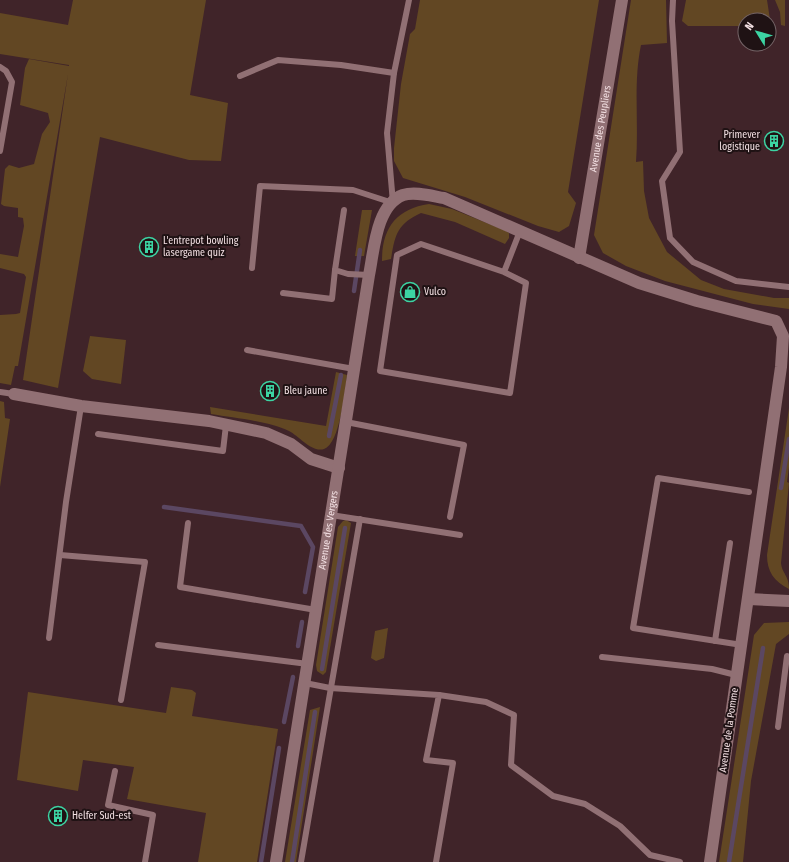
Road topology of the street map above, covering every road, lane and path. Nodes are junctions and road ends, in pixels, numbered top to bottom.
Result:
1 (409, 0) edge
2 (622, 0) edge
3 (674, 0) edge
4 (0, 67) edge
5 (394, 73) junction
6 (240, 76) dead end
7 (0, 151) edge
8 (393, 202) junction
9 (344, 210) dead end
10 (520, 231) junction
11 (579, 258) junction
12 (252, 268) dead end
13 (335, 270) junction
14 (504, 272) junction
15 (369, 275) junction
16 (789, 287) edge
17 (283, 293) dead end
18 (786, 335) edge
19 (247, 350) dead end
20 (354, 369) junction
21 (0, 392) edge
22 (14, 394) joint
23 (81, 406) junction
24 (346, 422) junction
25 (226, 425) junction
26 (98, 434) dead end
27 (339, 468) junction
28 (749, 492) dead end
29 (331, 515) junction
30 (450, 517) dead end
31 (360, 519) junction
32 (188, 523) dead end
33 (460, 534) dead end
34 (730, 543) dead end
35 (60, 555) junction
36 (749, 599) junction
37 (789, 601) edge
38 (316, 610) junction
39 (50, 638) dead end
40 (715, 641) junction
41 (158, 645) dead end
42 (742, 645) junction
43 (789, 656) edge
44 (602, 657) dead end
45 (308, 664) junction
46 (736, 675) junction
47 (305, 683) junction
48 (330, 688) junction
49 (439, 695) junction
50 (121, 700) dead end
51 (778, 727) dead end
52 (115, 770) dead end
53 (145, 862) edge
54 (276, 862) edge
55 (301, 862) edge
56 (436, 862) edge
57 (680, 862) edge
58 (710, 862) edge

1 - 5 lane
2 - 11 street, Avenue des Peupliers
3 - 16 lane
4 - 7 lane
5 - 6 lane
5 - 8 lane
8 - 10 street
8 - 12 lane
8 - 15 street, Avenue des Vergers
9 - 13 lane
10 - 11 street
10 - 14 lane
11 - 18 street
13 - 15 lane
13 - 17 lane
14 - 14 lane
15 - 20 street, Avenue des Vergers
18 - 36 street, Avenue de la Pomme
19 - 20 lane
20 - 24 street, Avenue des Vergers
21 - 22 lane
22 - 23 street
23 - 25 street
23 - 35 lane
24 - 27 street, Avenue des Vergers
24 - 30 lane
25 - 26 lane
25 - 27 street
27 - 29 street, Avenue des Vergers
28 - 40 lane
29 - 31 lane
29 - 38 street, Avenue des Vergers
31 - 33 lane
31 - 48 lane
32 - 38 lane
34 - 40 lane
35 - 39 lane
35 - 50 lane
36 - 37 street
36 - 42 street, Avenue de la Pomme
38 - 45 street, Avenue des Vergers
40 - 42 lane
41 - 45 lane
42 - 46 street, Avenue de la Pomme
43 - 51 lane
44 - 46 lane
45 - 47 street, Avenue des Vergers
46 - 58 street, Avenue de la Pomme
47 - 48 lane
47 - 54 street, Avenue des Vergers
48 - 49 lane
48 - 55 lane
49 - 56 lane
49 - 57 lane
52 - 53 lane

